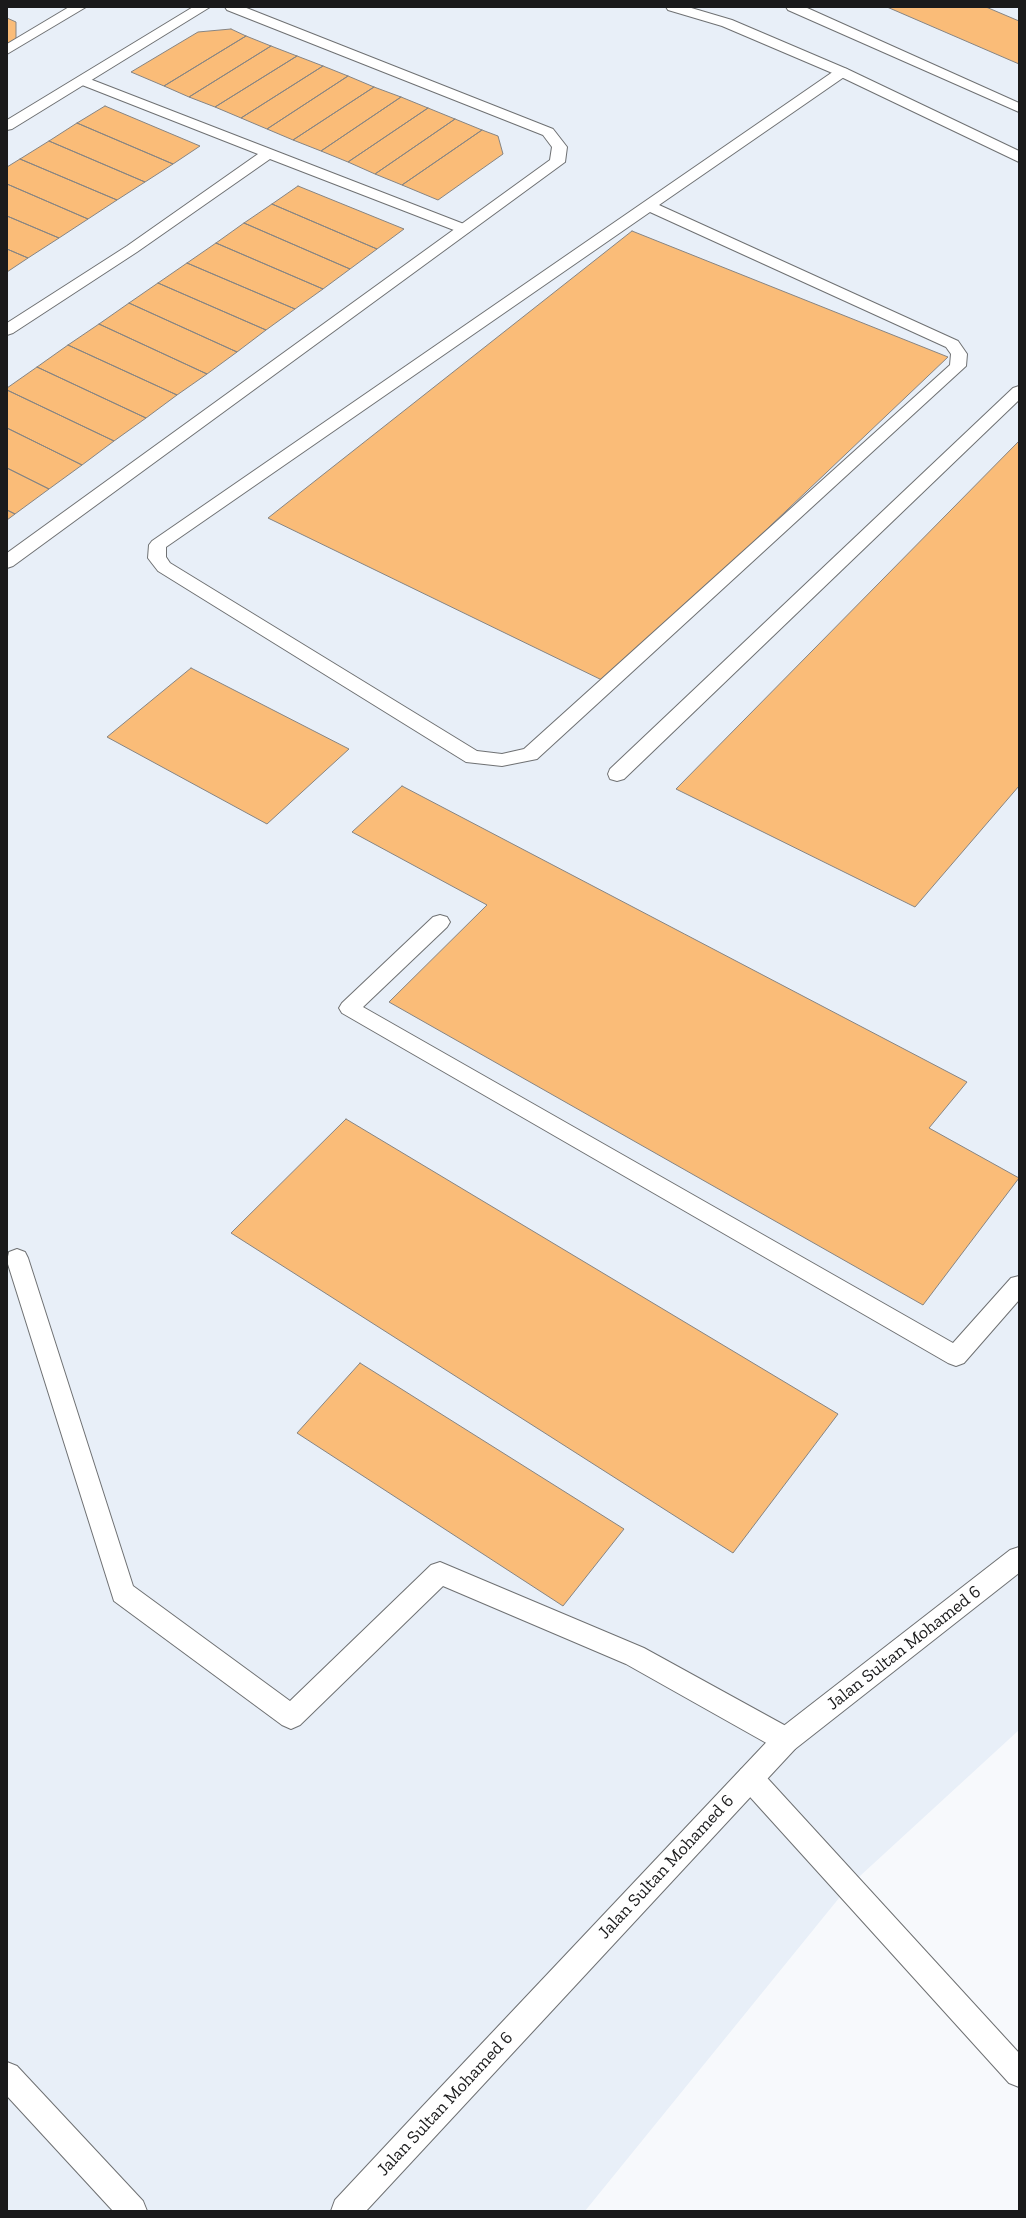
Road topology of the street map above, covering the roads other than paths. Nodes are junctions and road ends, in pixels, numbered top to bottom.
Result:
1 (203, 7) edge
2 (232, 7) edge
3 (673, 7) edge
4 (708, 7) edge
5 (793, 7) edge
6 (72, 8) edge
7 (727, 23) junction
8 (7, 50) edge
9 (842, 72) junction
10 (82, 80) junction
11 (1019, 108) edge
12 (8, 125) edge
13 (269, 153) junction
14 (1019, 157) edge
15 (649, 206) junction
16 (464, 229) junction
17 (7, 330) edge
18 (1019, 391) edge
19 (7, 562) edge
20 (617, 774) dead end
21 (440, 922) dead end
22 (17, 1258) dead end
23 (1019, 1285) edge
24 (1019, 1558) edge
25 (786, 1740) junction
26 (750, 1778) junction
27 (1019, 2073) edge
28 (7, 2076) edge
29 (133, 2211) edge
30 (346, 2211) edge

1 - 10 street
2 - 16 street
3 - 7 street
4 - 7 street
5 - 11 street
6 - 8 street
7 - 9 street
9 - 14 street
9 - 15 lane
10 - 12 street
10 - 13 lane
13 - 16 lane
13 - 17 lane
15 - 15 lane
16 - 19 street
18 - 20 lane
21 - 23 lane
22 - 25 lane
24 - 25 street, Jalan Sultan Mohamed 6
25 - 26 street, Jalan Sultan Mohamed 6
26 - 27 lane
26 - 30 street, Jalan Sultan Mohamed 6
28 - 29 lane

